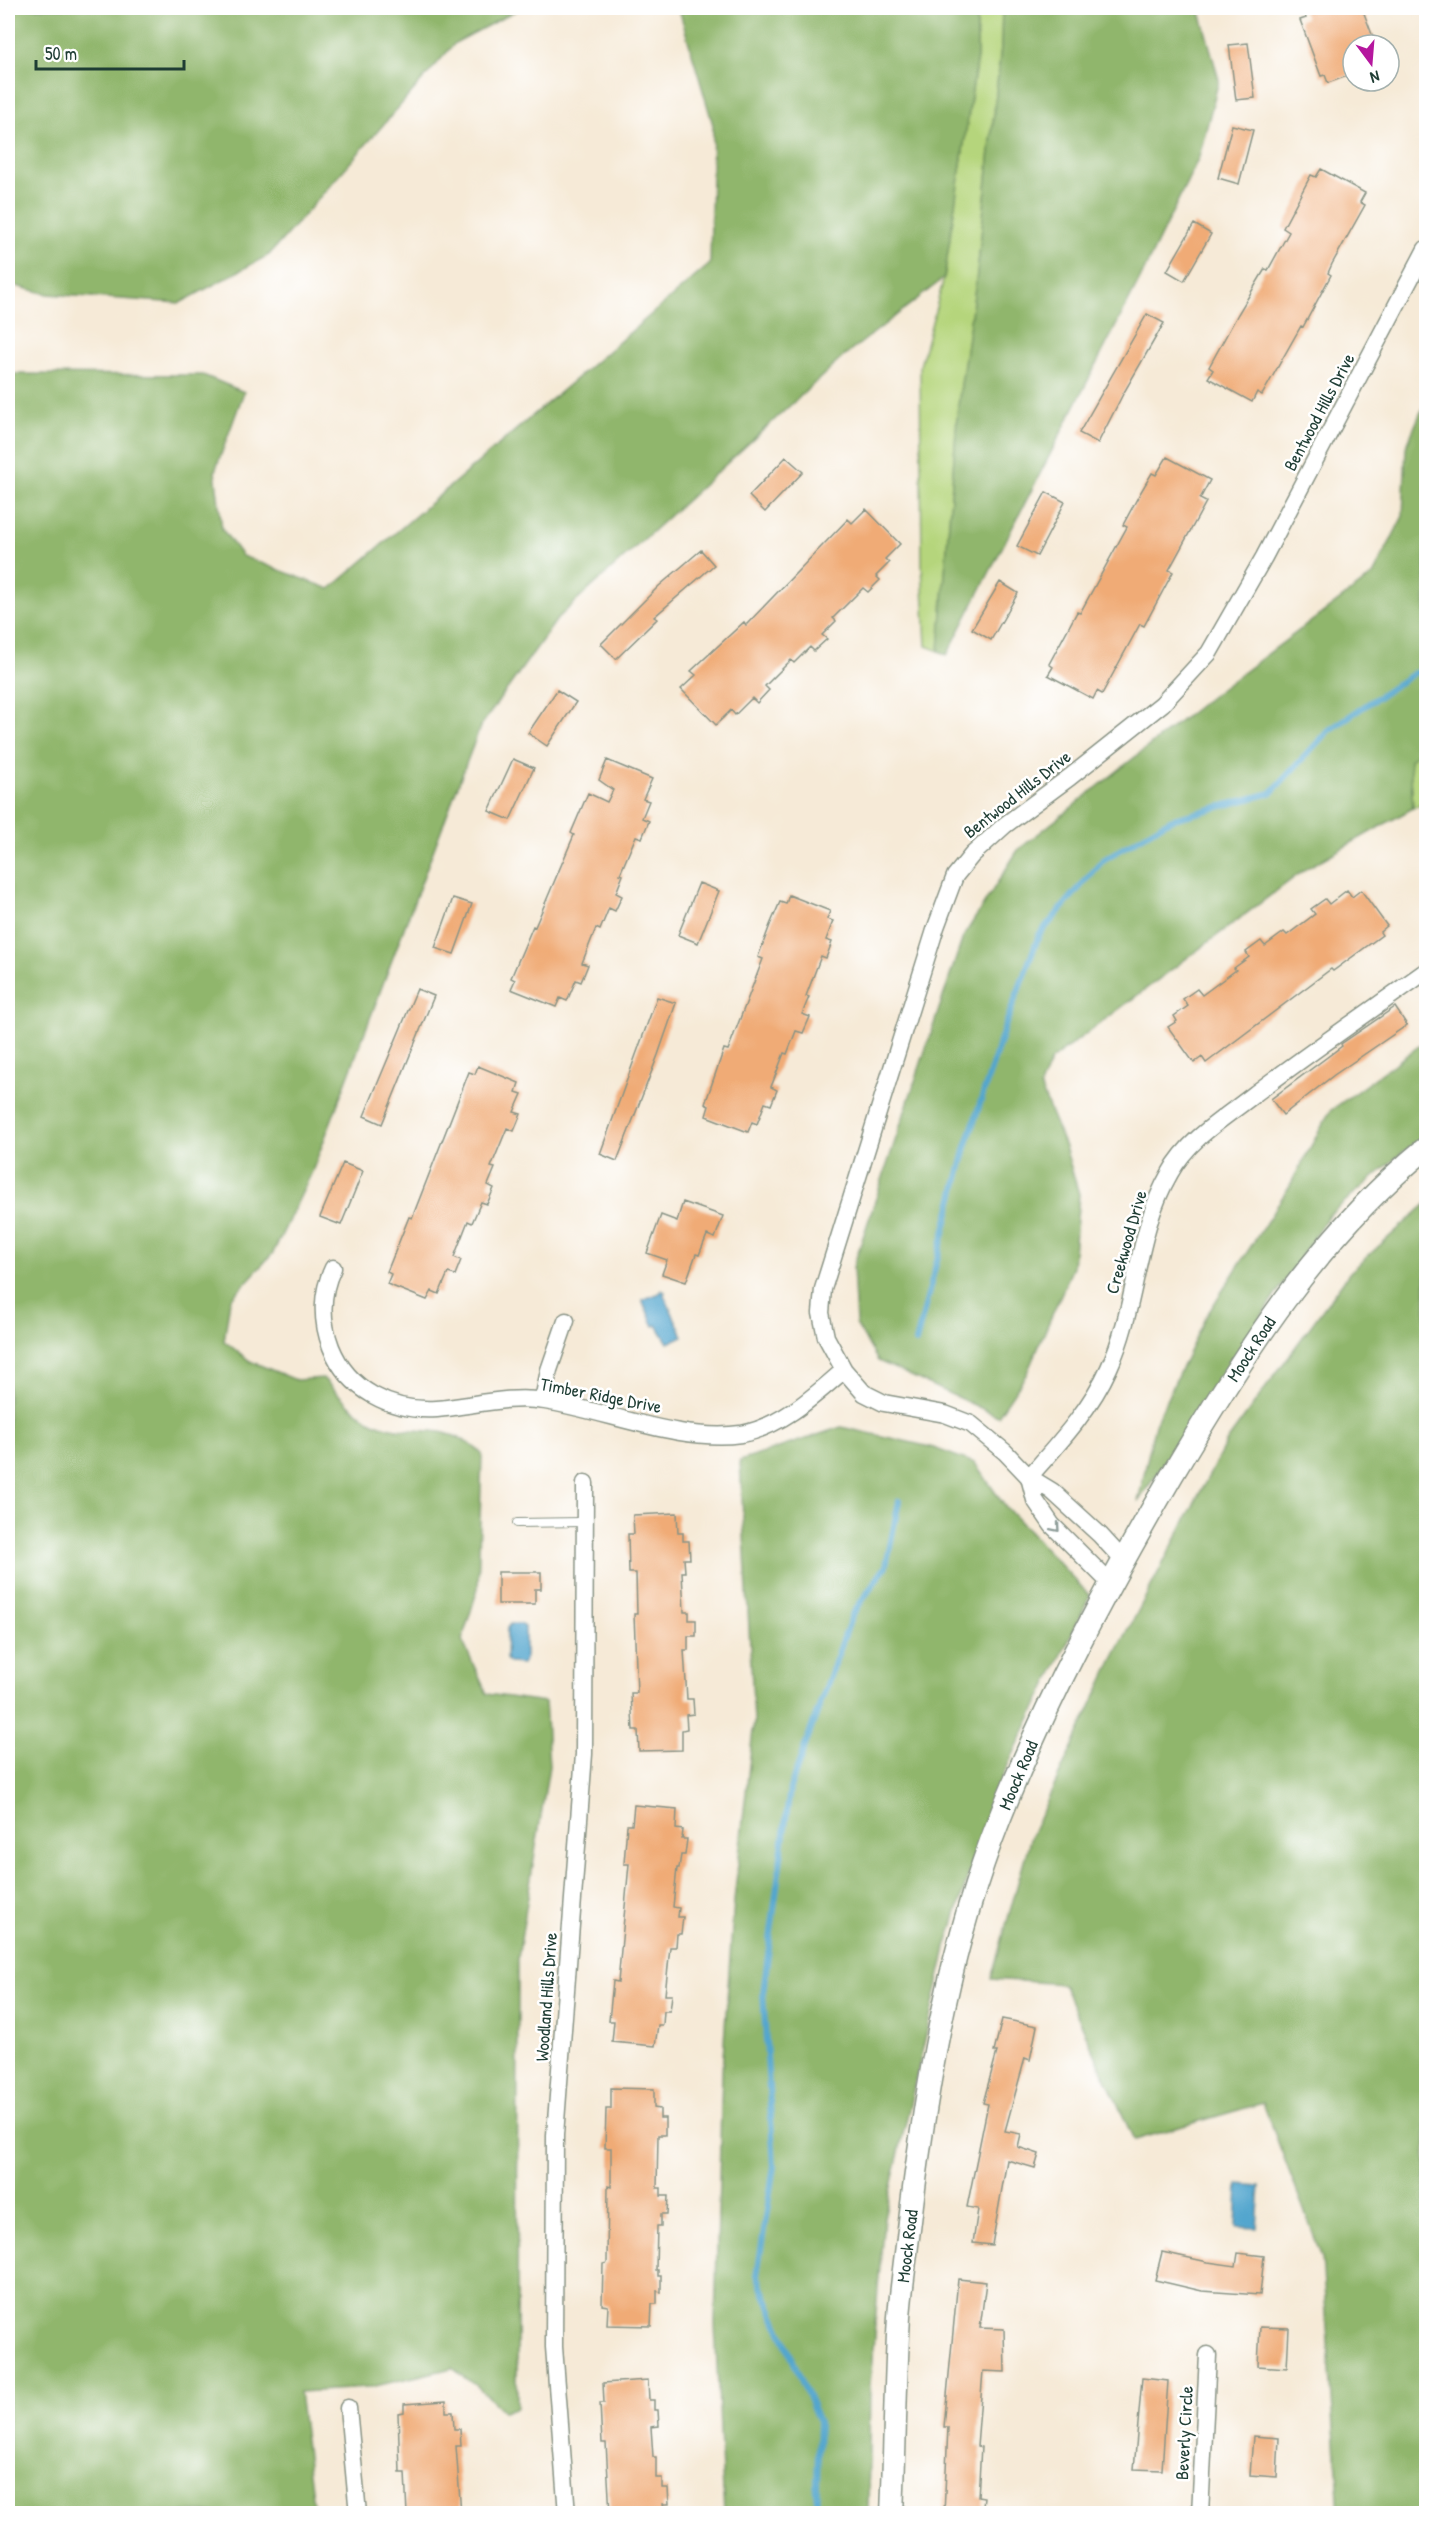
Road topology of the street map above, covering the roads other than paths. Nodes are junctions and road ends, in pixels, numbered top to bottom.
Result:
1 (1426, 249) edge
2 (1426, 971) edge
3 (1426, 1148) edge
4 (333, 1268) dead end
5 (566, 1321) dead end
6 (844, 1370) junction
7 (543, 1400) junction
8 (1029, 1477) junction
9 (585, 1483) dead end
10 (583, 1522) junction
11 (517, 1523) dead end
12 (1123, 1560) junction
13 (1110, 1583) junction
14 (1208, 2355) dead end
15 (348, 2408) dead end
16 (358, 2514) edge
17 (567, 2514) edge
18 (892, 2514) edge
19 (1200, 2514) edge

1 - 6 street, Bentwood Hills Drive
2 - 8 street, Creekwood Drive
3 - 12 main road, Moock Road
4 - 7 street, Timber Ridge Drive
5 - 7 street
6 - 7 street, Timber Ridge Drive
6 - 8 street, Bentwood Hills Drive
8 - 12 street, Bentwood Hills Drive
8 -> 13 street, Bentwood Hills Drive
9 - 10 street, Woodland Hills Drive
10 - 11 lane
10 - 17 street, Woodland Hills Drive
12 - 13 main road, Moock Road
13 - 18 main road, Moock Road
14 - 19 street, Beverly Circle
15 - 16 street

